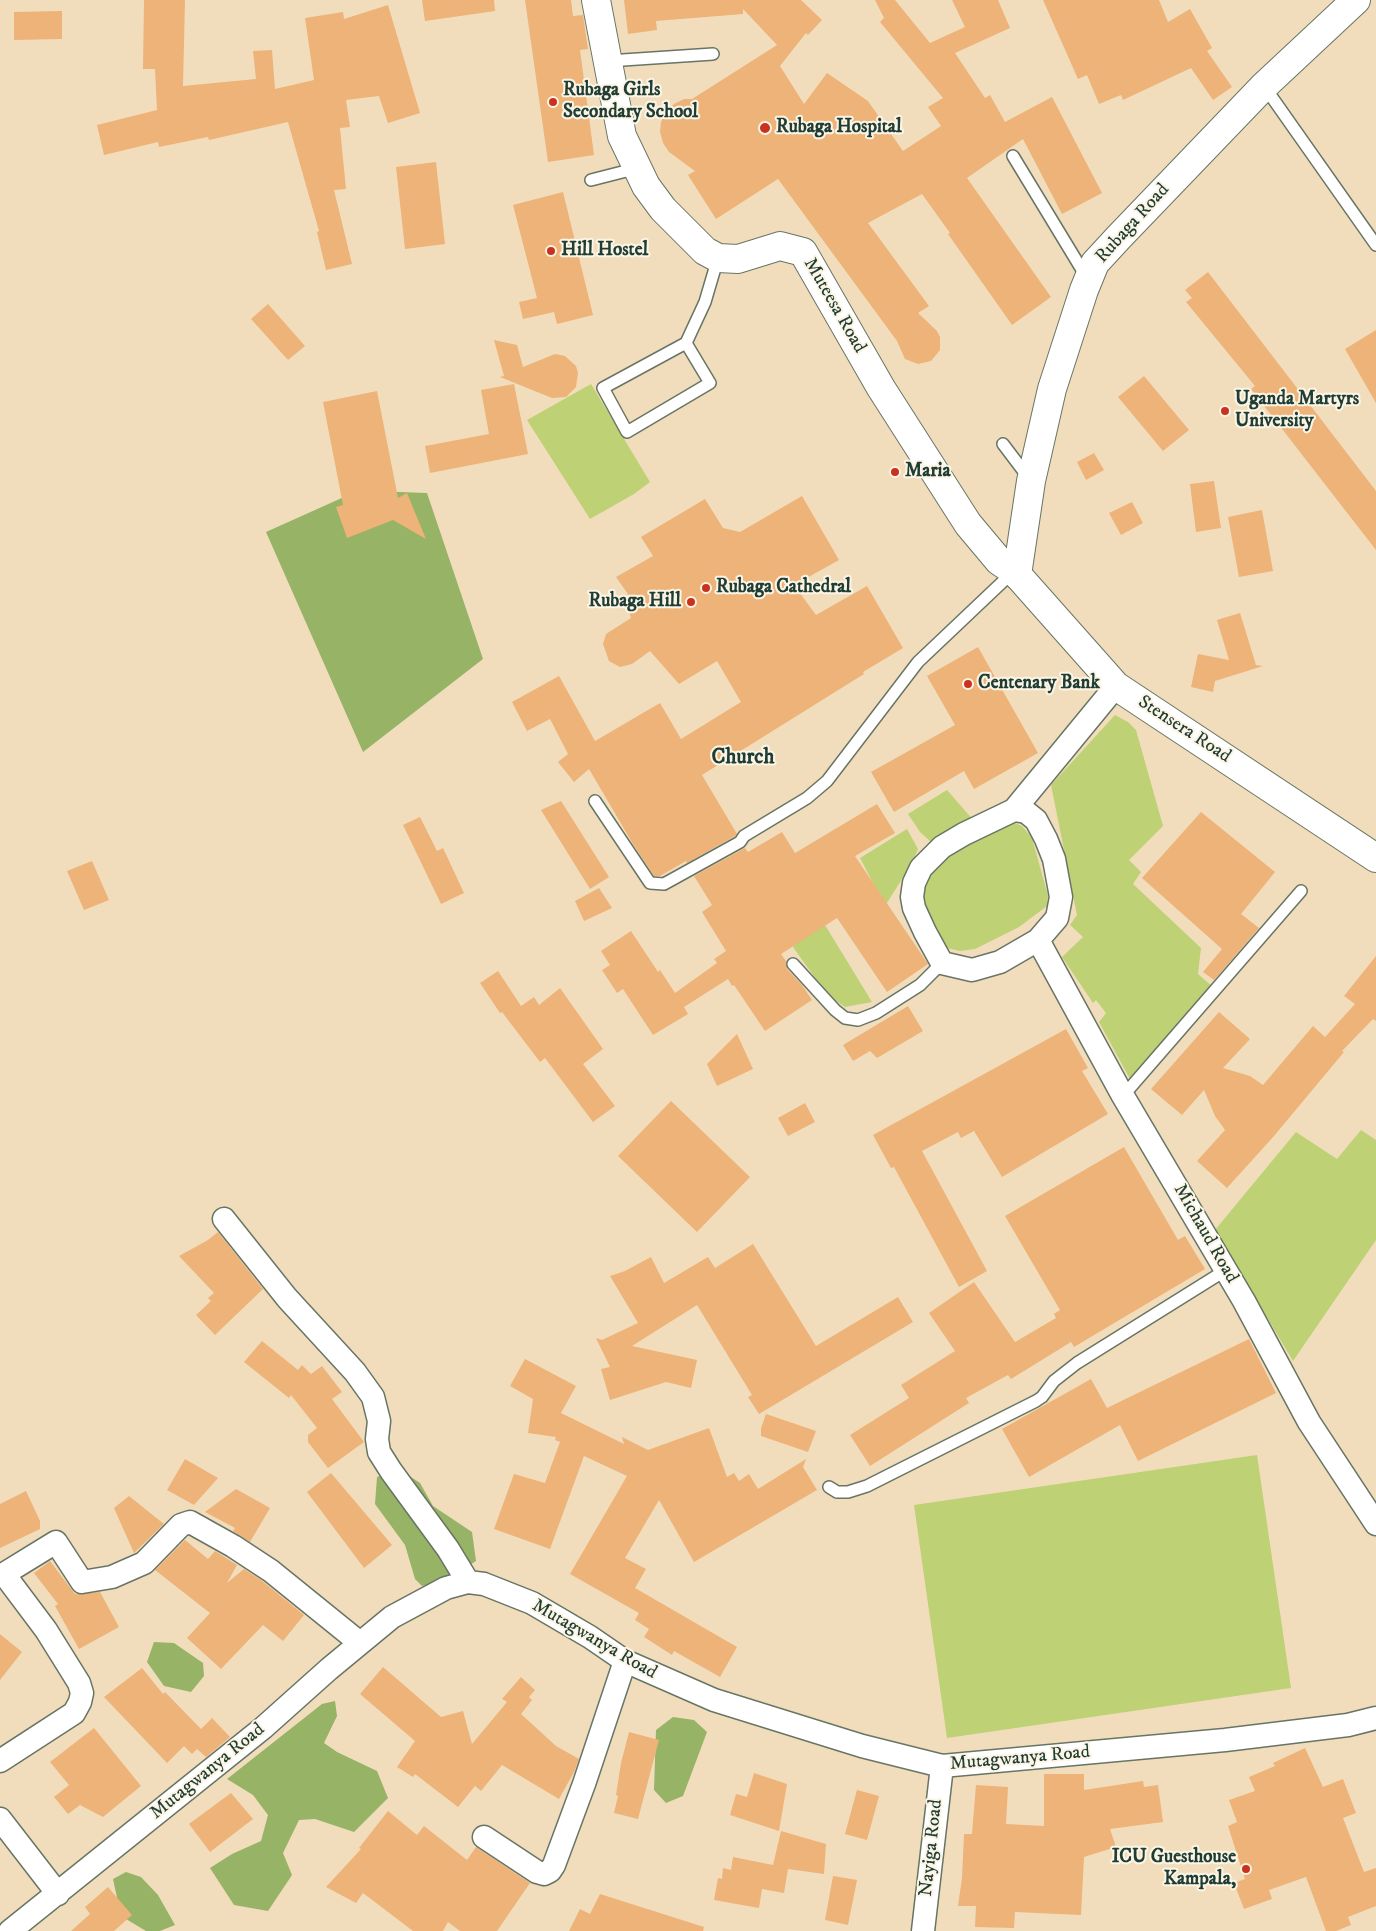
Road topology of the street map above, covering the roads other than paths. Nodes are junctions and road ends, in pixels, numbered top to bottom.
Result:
1 (596, 0) edge
2 (1356, 0) edge
3 (713, 54) dead end
4 (608, 60) junction
5 (1264, 86) junction
6 (1013, 156) dead end
7 (638, 168) junction
8 (591, 180) dead end
9 (1376, 245) edge
10 (718, 258) junction
11 (1088, 279) junction
12 (686, 343) junction
13 (1003, 444) dead end
14 (1031, 481) junction
15 (1015, 573) junction
16 (1116, 686) junction
17 (595, 801) dead end
18 (1014, 810) junction
19 (1376, 858) edge
20 (1301, 891) dead end
21 (1038, 940) junction
22 (942, 963) junction
23 (793, 964) dead end
24 (1123, 1096) junction
25 (224, 1219) dead end
26 (1226, 1270) junction
27 (829, 1487) dead end
28 (1376, 1524) edge
29 (468, 1582) junction
30 (360, 1643) junction
31 (625, 1661) junction
32 (1376, 1718) edge
33 (0, 1761) edge
34 (942, 1766) junction
35 (0, 1819) edge
36 (484, 1837) dead end
37 (58, 1894) junction
38 (10, 1931) edge
39 (923, 1931) edge

1 - 4 street
2 - 5 street, Rubaga Road
3 - 4 lane
4 - 7 street
5 - 9 lane
5 - 11 street, Rubaga Road
6 - 11 lane
7 - 8 lane
7 - 10 street
10 - 12 lane
10 - 15 street, Muteesa Road
11 - 14 street, Rubaga Road
12 - 12 lane
13 - 14 lane
14 - 15 street, Rubaga Road
15 - 16 street, Stensera Road
15 - 17 lane
16 - 18 street
16 - 19 street, Stensera Road
18 - 21 street
18 - 22 street
20 - 24 lane
21 - 22 street
21 - 24 street, Michaud Road
22 - 23 lane
24 - 26 street, Michaud Road
25 - 29 street
26 - 27 lane
26 - 28 street, Michaud Road
29 - 30 street, Mutagwanya Road
29 - 31 street, Mutagwanya Road
30 - 33 street
30 - 37 street, Mutagwanya Road
31 - 34 street, Mutagwanya Road
31 - 36 street
32 - 34 street, Mutagwanya Road
34 - 39 street, Nayiga Road
35 - 37 street
37 - 38 street, Mutagwanya Road

